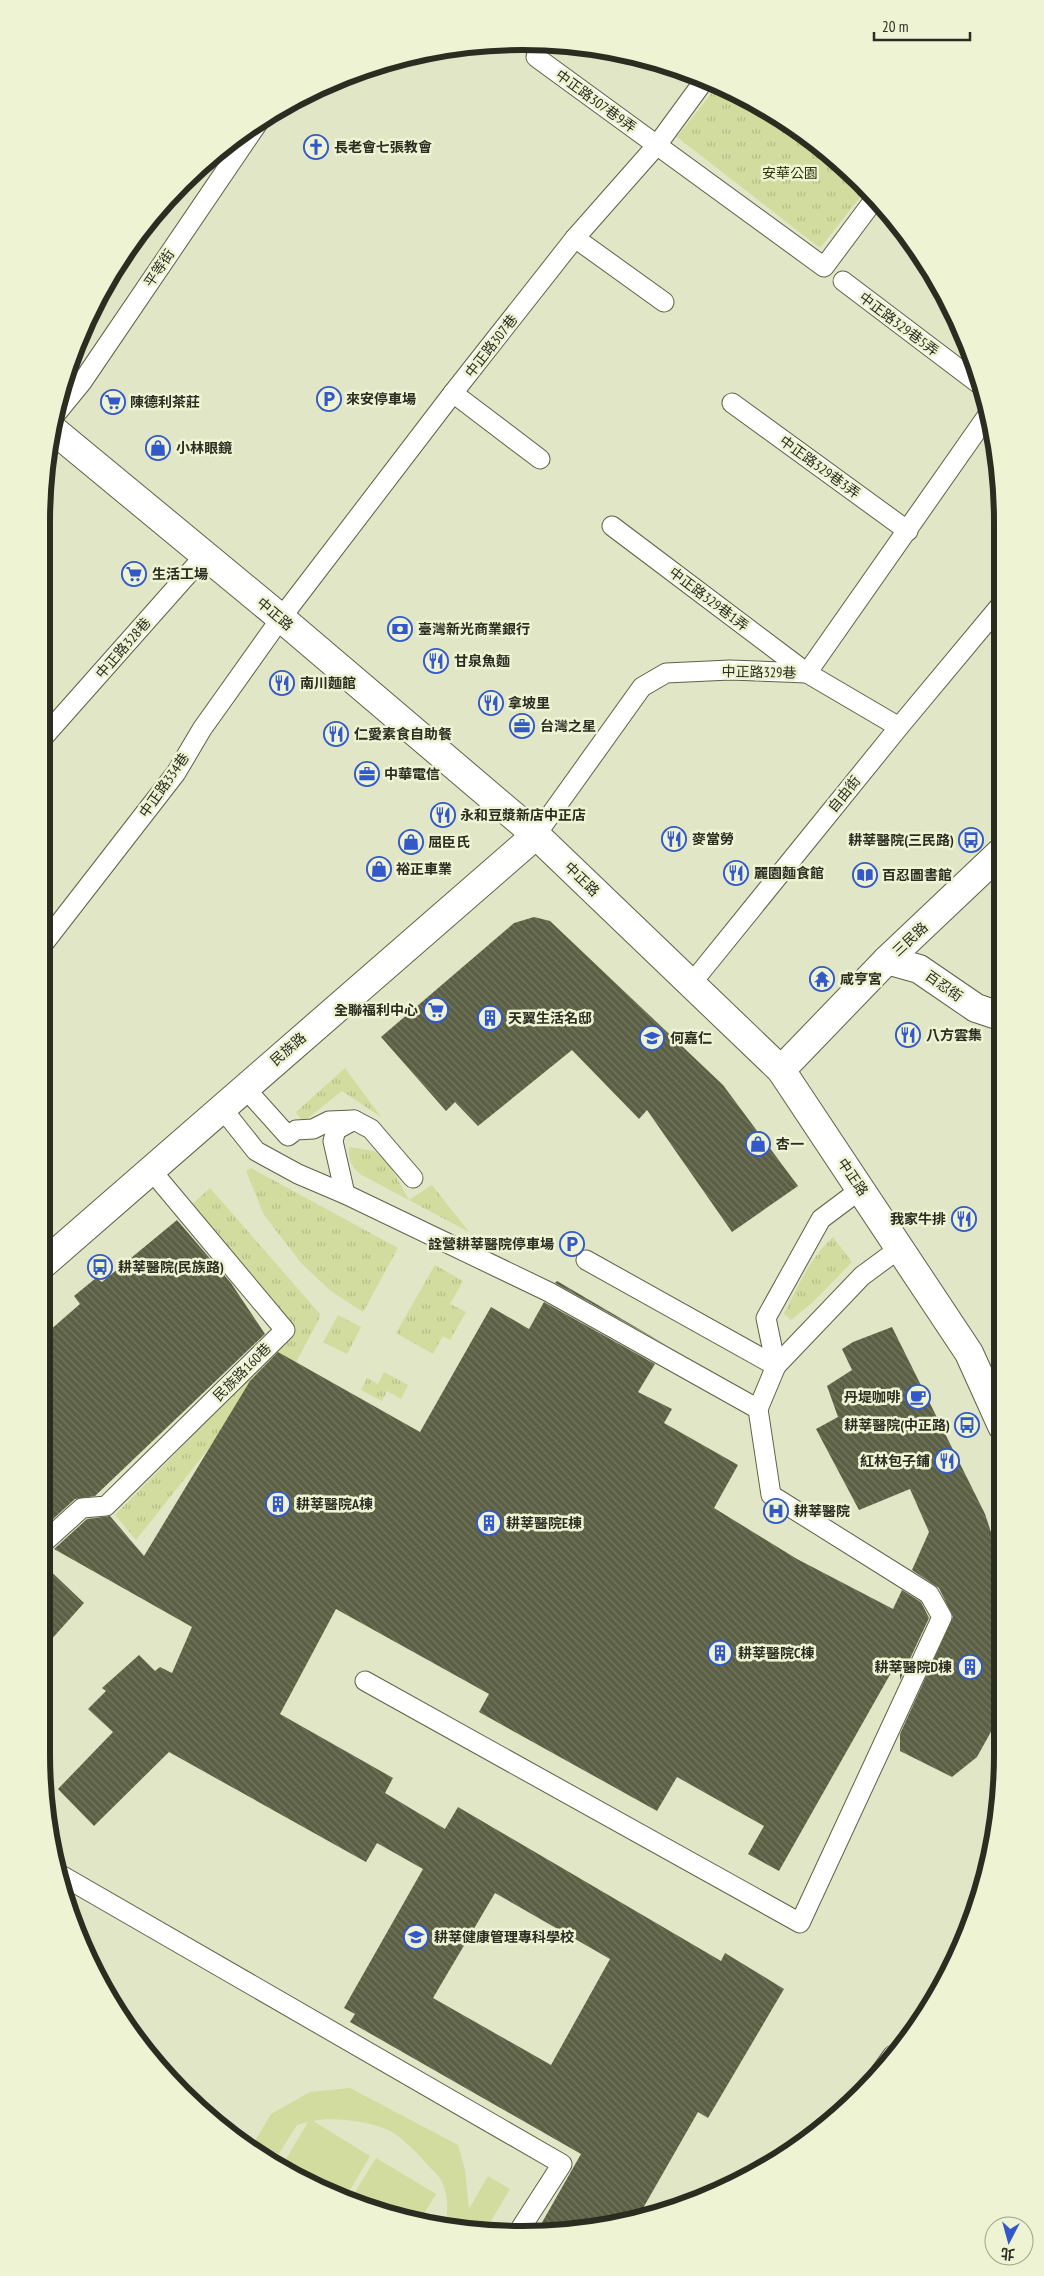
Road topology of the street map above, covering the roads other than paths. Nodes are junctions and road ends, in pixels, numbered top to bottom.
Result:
1 (536, 58) dead end
2 (701, 85) edge
3 (247, 140) edge
4 (657, 145) junction
5 (871, 204) edge
6 (575, 238) junction
7 (843, 281) dead end
8 (664, 302) dead end
9 (972, 379) edge
10 (453, 394) junction
11 (65, 402) edge
12 (732, 403) dead end
13 (983, 422) edge
14 (58, 434) edge
15 (540, 459) dead end
16 (612, 526) dead end
17 (908, 531) junction
18 (205, 555) junction
19 (994, 613) edge
20 (281, 618) junction
21 (807, 673) junction
22 (899, 727) junction
23 (50, 730) edge
24 (536, 835) junction
25 (994, 859) edge
26 (50, 936) edge
27 (887, 960) junction
28 (691, 984) junction
29 (994, 1014) edge
30 (781, 1070) junction
31 (244, 1087) junction
32 (221, 1107) junction
33 (354, 1120) junction
34 (151, 1170) junction
35 (413, 1178) dead end
36 (861, 1189) junction
37 (345, 1194) junction
38 (900, 1248) junction
39 (50, 1258) edge
40 (586, 1260) dead end
41 (776, 1366) junction
42 (994, 1408) edge
43 (758, 1409) junction
44 (50, 1537) edge
45 (365, 1681) dead end
46 (67, 1878) edge
47 (522, 2226) edge

1 - 4 lane, 中正路307巷9弄
2 - 4 lane, 中正路307巷
3 - 11 lane, 平等街
4 - 5 lane, 中正路307巷9弄
4 - 6 lane, 中正路307巷
6 - 8 lane
6 - 10 lane, 中正路307巷
7 - 9 lane, 中正路329巷5弄
10 - 15 lane
10 - 20 lane, 中正路307巷
12 - 17 lane, 中正路329巷3弄
13 - 17 lane, 中正路329巷
14 - 18 street, 中正路
16 - 21 lane, 中正路329巷1弄
17 - 21 lane, 中正路329巷
18 - 20 street, 中正路
18 - 23 lane, 中正路328巷
19 - 22 lane, 自由街
20 - 24 street, 中正路
20 - 26 lane, 中正路334巷
21 - 22 lane, 中正路329巷1弄
21 - 24 lane, 中正路329巷
22 - 28 lane, 自由街
24 - 28 street, 中正路
24 - 31 street, 民族路
25 - 27 street, 三民路
27 - 29 street, 百忍街
27 - 30 street, 三民路
28 - 30 street, 中正路
30 - 36 street, 中正路
31 - 32 street, 民族路
31 - 33 lane
32 - 34 street, 民族路
32 - 37 lane
33 - 35 lane
33 - 37 lane
34 - 39 street, 民族路
34 - 44 lane, 民族路160巷
36 - 38 street, 中正路
36 - 41 lane
37 - 43 lane
38 - 41 lane
38 - 42 street, 中正路
40 - 41 lane
41 - 43 lane
43 - 45 lane
46 - 47 lane

